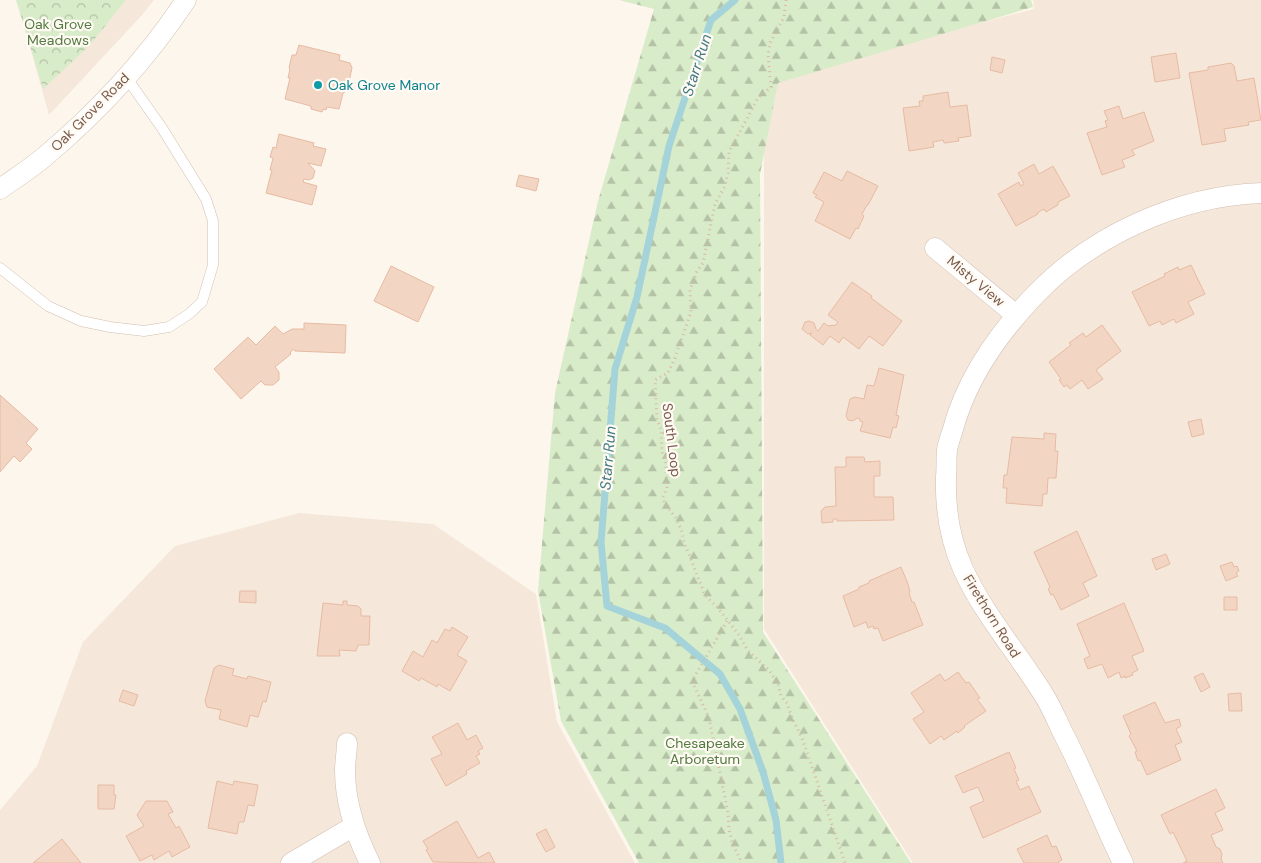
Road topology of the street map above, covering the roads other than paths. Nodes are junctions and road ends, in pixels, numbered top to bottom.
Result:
1 (186, 0) edge
2 (126, 77) junction
3 (0, 189) edge
4 (1261, 193) edge
5 (935, 248) dead end
6 (0, 268) edge
7 (1016, 315) junction
8 (347, 743) dead end
9 (354, 826) junction
10 (291, 863) edge
11 (370, 863) edge
12 (1123, 863) edge

1 - 2 street, Oak Grove Road
2 - 3 street, Oak Grove Road
2 - 6 lane
4 - 7 street, Firethorn Road
5 - 7 street, Misty View
7 - 12 street, Firethorn Road
8 - 9 street
9 - 10 street
9 - 11 street

